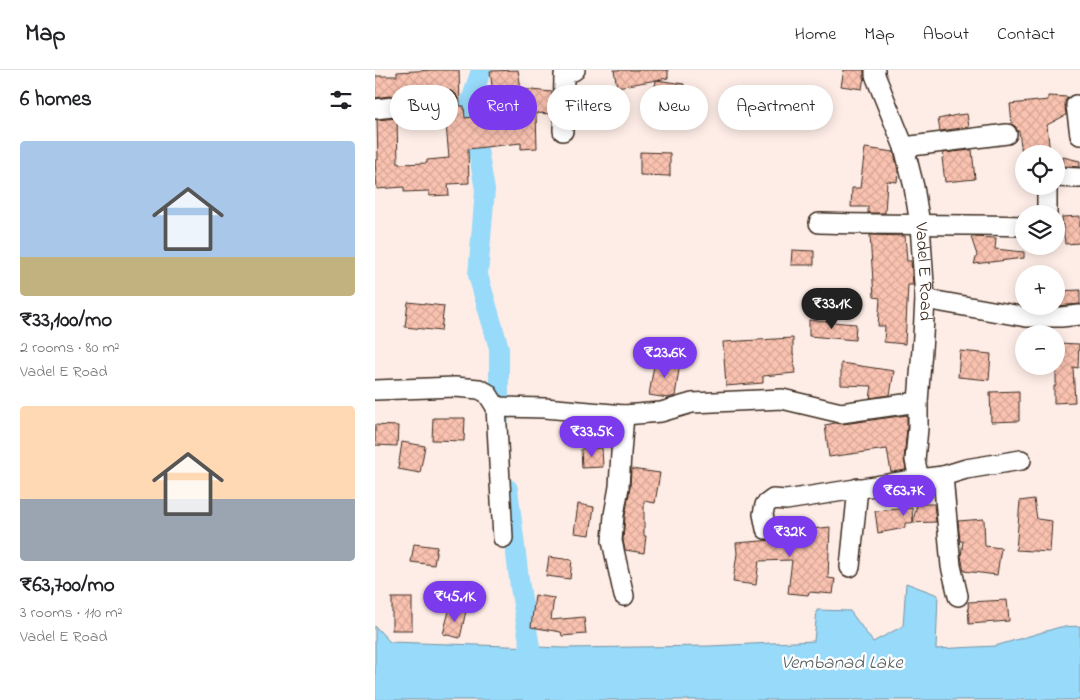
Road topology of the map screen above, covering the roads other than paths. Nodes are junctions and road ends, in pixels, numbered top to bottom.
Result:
1 (575, 70) edge
2 (875, 70) edge
3 (1076, 105) dead end
4 (390, 107) edge
5 (375, 109) edge
6 (563, 131) dead end
7 (1007, 134) dead end
8 (1080, 135) edge
9 (904, 147) junction
10 (1065, 178) edge
11 (1080, 178) edge
12 (819, 223) dead end
13 (921, 224) junction
14 (1015, 226) edge
15 (925, 299) junction
16 (1080, 315) edge
17 (375, 390) edge
18 (918, 402) junction
19 (500, 408) junction
20 (624, 415) junction
21 (1021, 460) dead end
22 (943, 476) junction
23 (919, 479) junction
24 (858, 488) junction
25 (766, 529) dead end
26 (503, 538) dead end
27 (850, 567) dead end
28 (624, 596) dead end
29 (958, 596) dead end

1 - 6 street
2 - 9 street, Vadel E Road
3 - 8 street
4 - 5 street
7 - 9 street
9 - 13 street, Vadel E Road
10 - 11 street
12 - 13 street
13 - 14 street
13 - 15 street, Vadel E Road
15 - 16 street
15 - 18 street, Vadel E Road
17 - 19 street
18 - 20 street
18 - 23 street, Vadel E Road
19 - 20 street
19 - 26 street
20 - 28 street
21 - 22 street
22 - 23 street
22 - 29 street
23 - 24 street
24 - 25 street
24 - 27 street

